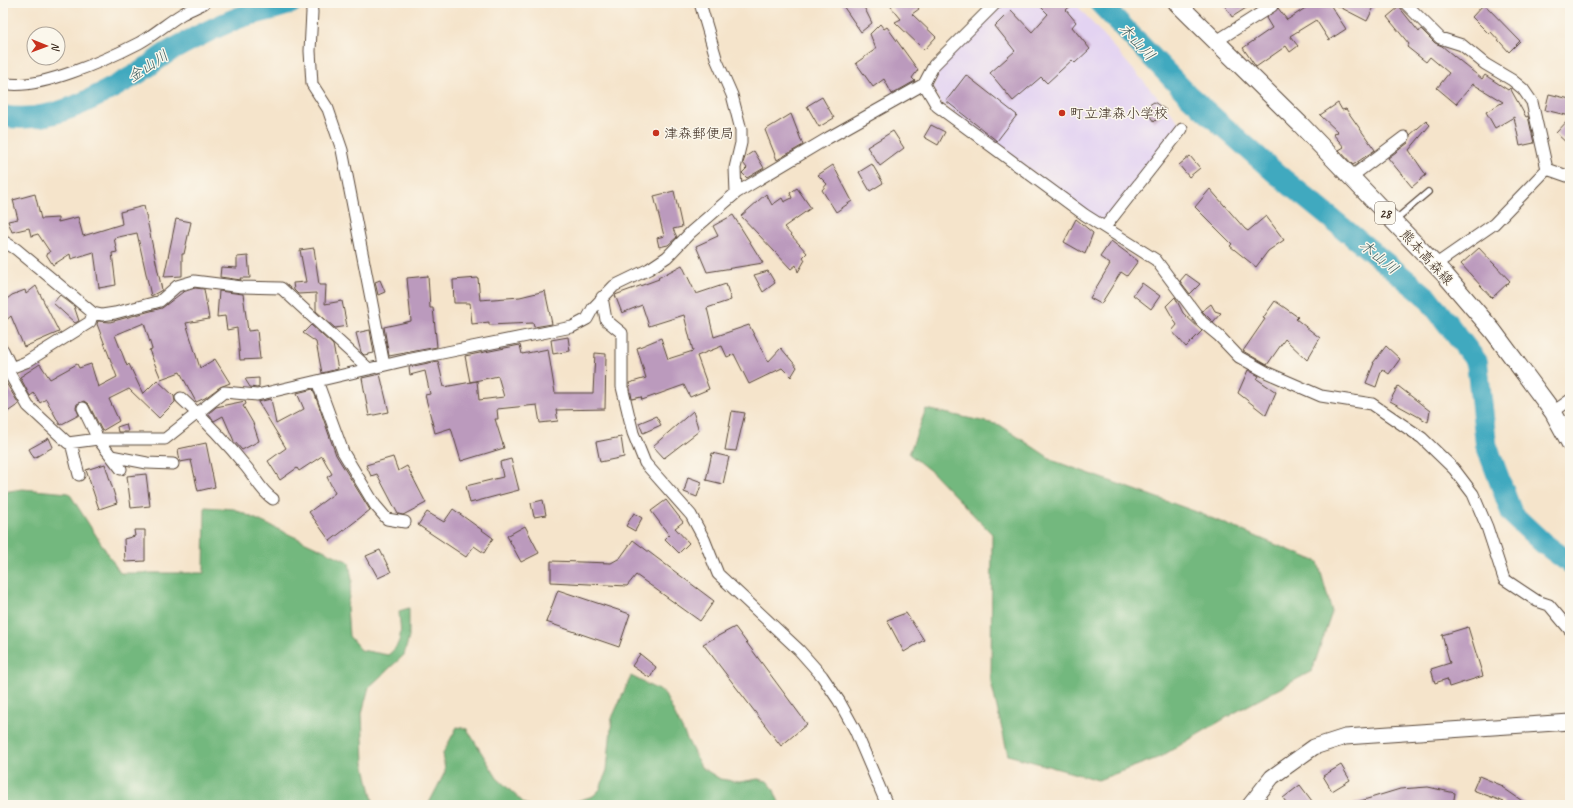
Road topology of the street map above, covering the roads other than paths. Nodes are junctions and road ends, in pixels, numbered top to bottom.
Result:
1 (204, 3) edge
2 (700, 3) edge
3 (996, 3) edge
4 (1177, 3) edge
5 (1405, 3) edge
6 (1272, 6) dead end
7 (312, 8) edge
8 (1215, 42) junction
9 (3, 83) edge
10 (924, 84) junction
11 (1182, 130) dead end
12 (1404, 137) dead end
13 (1547, 169) junction
14 (1351, 177) junction
15 (1570, 177) edge
16 (1428, 192) dead end
17 (736, 193) junction
18 (1393, 221) junction
19 (1105, 227) junction
20 (3, 241) edge
21 (1435, 265) junction
22 (602, 297) junction
23 (93, 313) junction
24 (3, 350) edge
25 (384, 366) junction
26 (6, 369) edge
27 (369, 369) junction
28 (317, 381) junction
29 (181, 398) dead end
30 (1570, 400) edge
31 (83, 408) dead end
32 (1553, 412) junction
33 (198, 413) junction
34 (98, 439) junction
35 (71, 442) junction
36 (1570, 443) edge
37 (111, 456) junction
38 (173, 464) dead end
39 (121, 469) dead end
40 (79, 475) dead end
41 (272, 499) dead end
42 (405, 522) dead end
43 (1570, 630) edge
44 (1570, 722) edge
45 (887, 805) edge
46 (1250, 805) edge

1 - 9 street
2 - 17 street
3 - 10 street
4 - 8 main road, 熊本高森線 / 28
5 - 13 street
6 - 8 street
7 - 25 street
8 - 14 main road, 熊本高森線 / 28
10 - 17 street
10 - 19 street
11 - 19 street
12 - 14 street
13 - 15 street
13 - 21 street
14 - 18 main road, 熊本高森線 / 28
16 - 18 lane
17 - 22 street
18 - 21 main road, 熊本高森線 / 28
19 - 43 street
20 - 23 street
21 - 32 main road, 熊本高森線 / 28
22 - 25 street
22 - 45 street
23 - 26 street
23 - 27 street
24 - 26 street
25 - 27 street
26 - 35 street
27 - 28 street
28 - 33 street
28 - 42 street
29 - 33 street
30 - 32 street
31 - 34 street
32 - 36 main road, 熊本高森線 / 28
33 - 34 street
33 - 41 street
34 - 35 street
34 - 37 street
35 - 40 street
37 - 38 street
37 - 39 street
44 - 46 street

